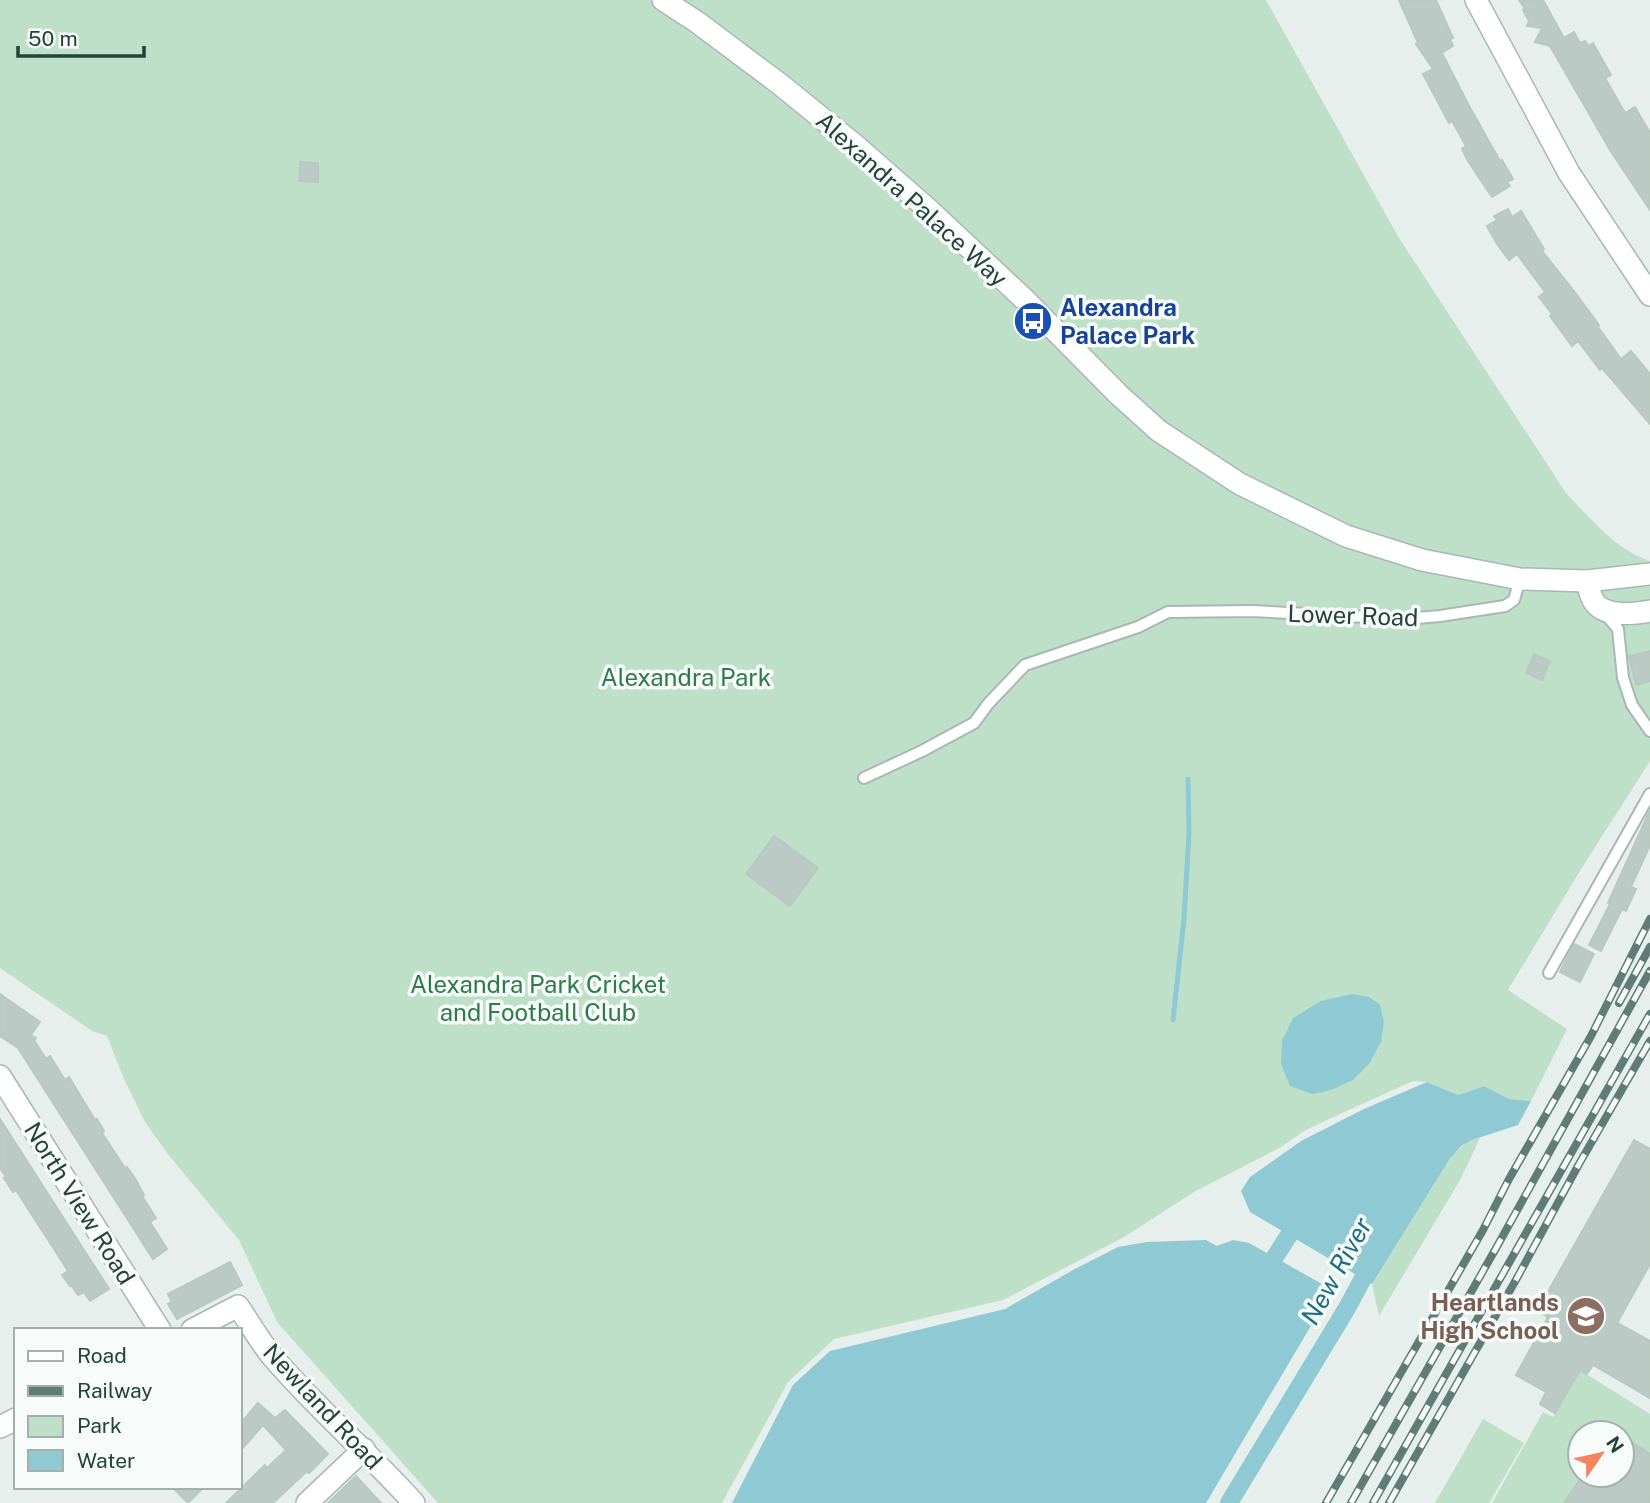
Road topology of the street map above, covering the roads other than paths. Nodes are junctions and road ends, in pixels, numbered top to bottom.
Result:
1 (663, 0) edge
2 (1476, 0) edge
3 (1650, 295) edge
4 (1650, 574) edge
5 (1520, 579) junction
6 (1587, 581) junction
7 (1601, 609) junction
8 (1650, 611) edge
9 (1650, 731) edge
10 (864, 778) dead end
11 (1650, 794) edge
12 (1549, 973) dead end
13 (0, 1076) edge
14 (159, 1328) edge
15 (196, 1328) edge
16 (364, 1449) junction
17 (307, 1503) edge
18 (414, 1503) edge

1 - 5 street, Alexandra Palace Way
2 - 3 street
4 - 6 street, Alexandra Palace Way
5 - 6 street, Alexandra Palace Way
5 - 10 lane, Lower Road
6 - 7 street
7 - 8 street
7 - 9 lane
11 - 12 lane
13 - 14 street, North View Road
15 - 16 street, Newland Road
16 - 17 street
16 - 18 street, Newland Road

